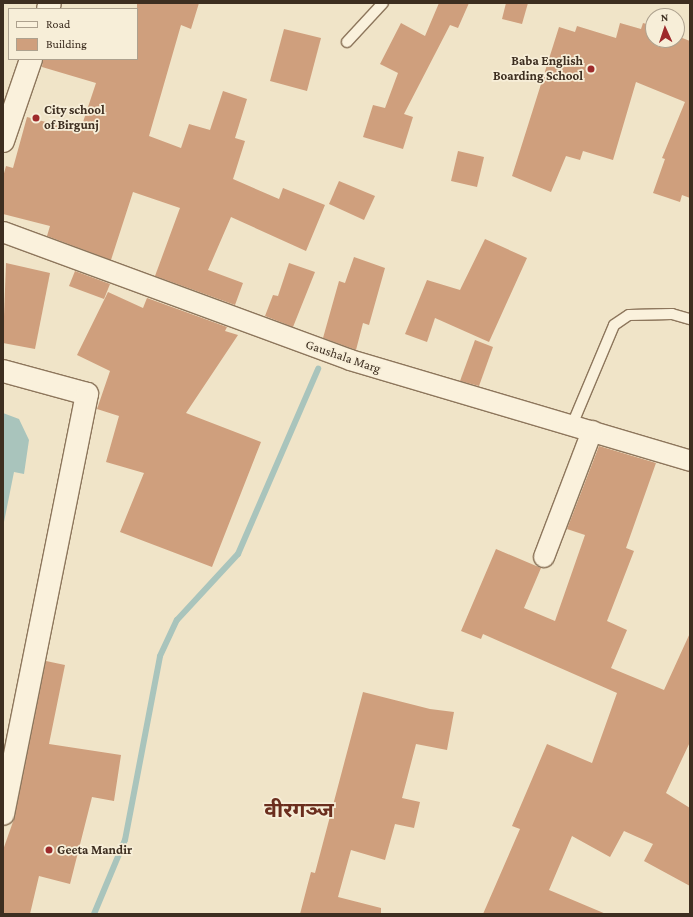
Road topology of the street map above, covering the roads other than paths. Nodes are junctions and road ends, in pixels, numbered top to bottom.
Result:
1 (383, 3) edge
2 (347, 42) dead end
3 (31, 60) edge
4 (3, 141) edge
5 (3, 232) edge
6 (690, 319) edge
7 (3, 371) edge
8 (572, 425) junction
9 (592, 431) junction
10 (690, 461) edge
11 (544, 557) dead end
12 (3, 814) edge

1 - 2 lane
3 - 4 street
5 - 8 street, Gaushala Marg
6 - 8 lane
7 - 12 street
8 - 9 street, Gaushala Marg
9 - 10 street, Gaushala Marg
9 - 11 street

